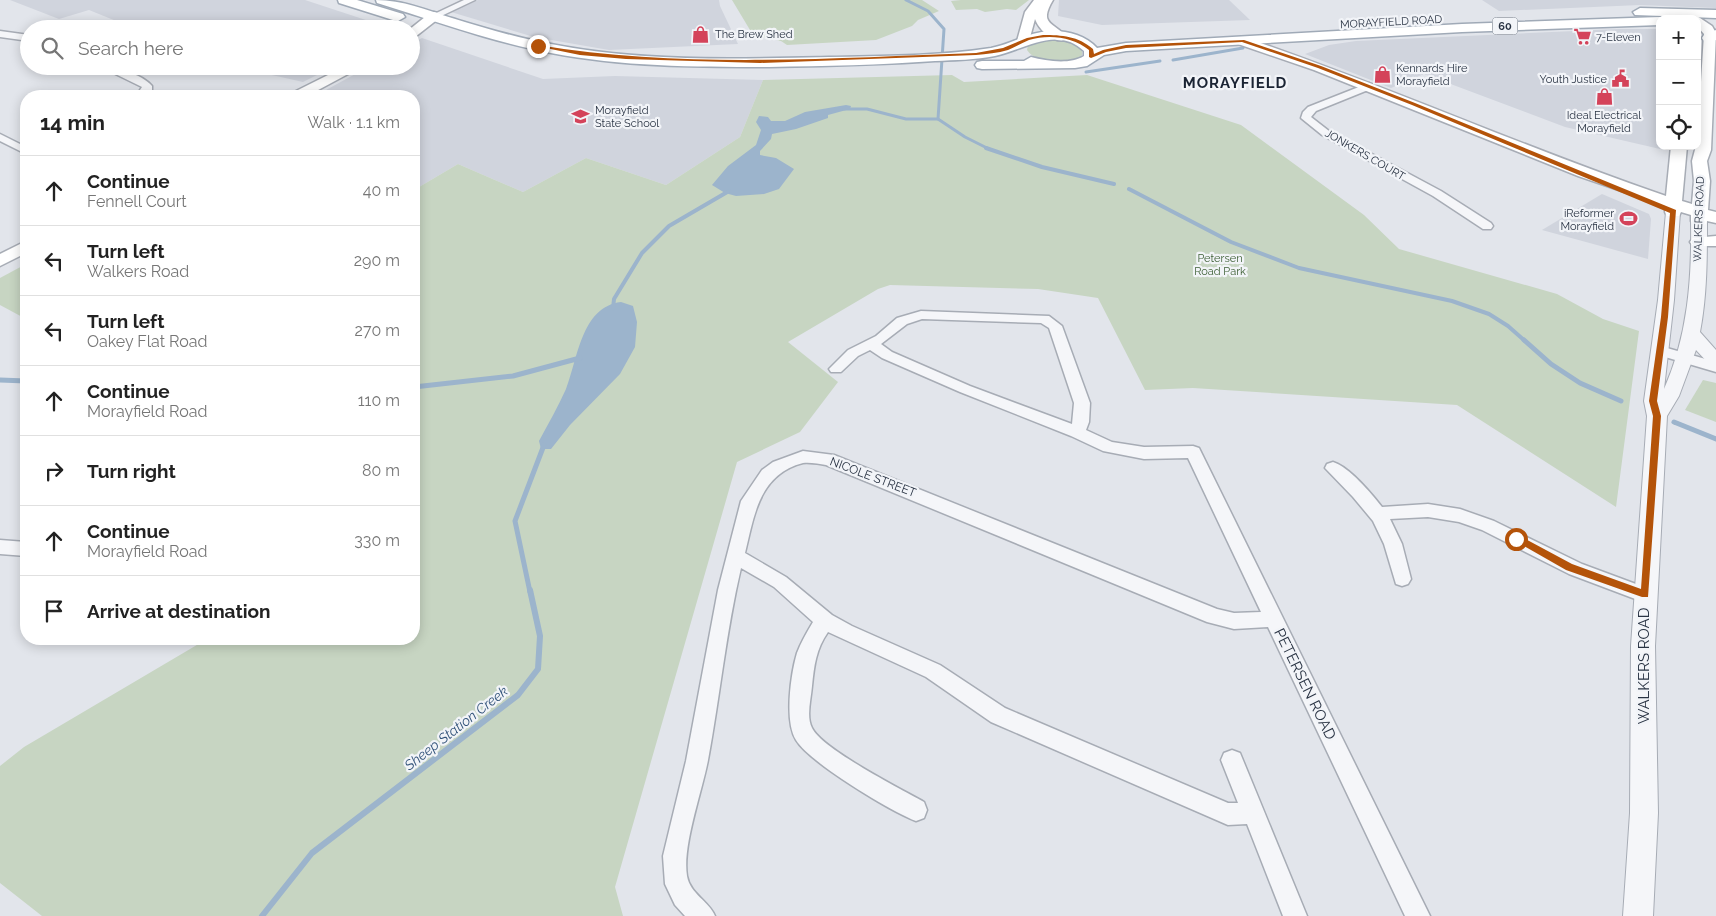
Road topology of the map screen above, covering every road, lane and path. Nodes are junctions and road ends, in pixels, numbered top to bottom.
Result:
1 (344, 0) edge
2 (382, 0) edge
3 (457, 0) edge
4 (471, 0) edge
5 (1041, 0) edge
6 (1047, 0) edge
7 (1716, 14) edge
8 (1701, 16) edge
9 (1656, 17) edge
10 (408, 20) edge
11 (413, 20) edge
12 (1656, 20) edge
13 (1701, 21) edge
14 (420, 22) edge
15 (420, 22) edge
16 (1716, 22) edge
17 (420, 24) edge
18 (1701, 27) edge
19 (0, 34) edge
20 (20, 37) edge
21 (1064, 37) junction
22 (1294, 38) junction
23 (1242, 41) junction
24 (1711, 41) edge
25 (1022, 42) junction
26 (1091, 57) junction
27 (968, 60) junction
28 (1716, 64) edge
29 (1046, 65) junction
30 (1319, 67) junction
31 (125, 75) edge
32 (330, 75) edge
33 (339, 75) edge
34 (1369, 86) junction
35 (1711, 87) edge
36 (147, 90) edge
37 (306, 90) edge
38 (310, 90) edge
39 (0, 137) edge
40 (20, 145) edge
41 (1680, 150) edge
42 (1703, 150) junction
43 (1716, 169) edge
44 (1674, 208) junction
45 (1705, 217) edge
46 (1487, 226) dead end
47 (1716, 226) edge
48 (1708, 241) edge
49 (20, 249) edge
50 (0, 261) edge
51 (1691, 333) junction
52 (871, 344) junction
53 (1660, 351) junction
54 (1684, 358) junction
55 (1716, 361) edge
56 (1716, 367) edge
57 (836, 369) dead end
58 (1657, 416) junction
59 (1077, 432) junction
60 (1333, 468) dead end
61 (1377, 514) junction
62 (0, 547) edge
63 (20, 549) edge
64 (736, 556) junction
65 (1402, 579) dead end
66 (1645, 595) junction
67 (1274, 619) junction
68 (825, 621) junction
69 (1232, 760) dead end
70 (916, 810) dead end
71 (1253, 813) junction
72 (703, 916) edge
73 (1295, 916) edge
74 (1418, 916) edge
75 (1638, 916) edge

1 - 10 main road, 60
2 - 11 main road, 60
3 - 14 street
4 - 15 street
5 - 25 main road
6 - 21 main road
7 - 8 main road, MORAYFIELD ROAD / 60
9 - 21 main road, MORAYFIELD ROAD / 60
12 - 22 main road, MORAYFIELD ROAD / 60
13 - 16 main road, MORAYFIELD ROAD / 60
17 - 27 main road, 60
18 - 24 main road
19 - 20 street
21 - 25 main road, 60
21 - 26 main road, 60
22 - 23 main road, MORAYFIELD ROAD / 60
22 - 30 main road
23 - 26 main road, MORAYFIELD ROAD / 60
23 - 30 main road
24 - 28 main road
24 - 35 main road, WALKERS ROAD
25 - 27 main road, 60
25 - 29 main road, 60
26 - 29 main road, 60
27 - 29 main road, 60
30 - 34 main road
31 - 36 street
32 - 37 main road
33 - 38 main road
34 - 44 main road
34 - 46 street, JONKERS COURT
35 - 42 main road, WALKERS ROAD
39 - 40 street
41 - 44 main road, WALKERS ROAD
42 - 43 main road
42 - 45 main road, WALKERS ROAD
44 - 45 main road
44 - 53 street, WALKERS ROAD
45 - 47 main road
45 - 48 street, WALKERS ROAD
48 - 51 street, WALKERS ROAD
49 - 50 main road
51 - 54 street, WALKERS ROAD
51 - 55 street
52 - 57 street
52 - 59 street
52 - 59 street
53 - 54 street
53 - 58 street, WALKERS ROAD
54 - 56 street
54 - 58 street, WALKERS ROAD
58 - 66 street, WALKERS ROAD
59 - 67 street, PETERSEN ROAD
60 - 61 street
61 - 65 street
61 - 66 street
62 - 63 street
64 - 67 street, NICOLE STREET
64 - 68 street
64 - 72 street, NICOLE STREET
66 - 75 street, WALKERS ROAD
67 - 74 street, PETERSEN ROAD
68 - 70 street
68 - 71 street
69 - 71 street
71 - 73 street

